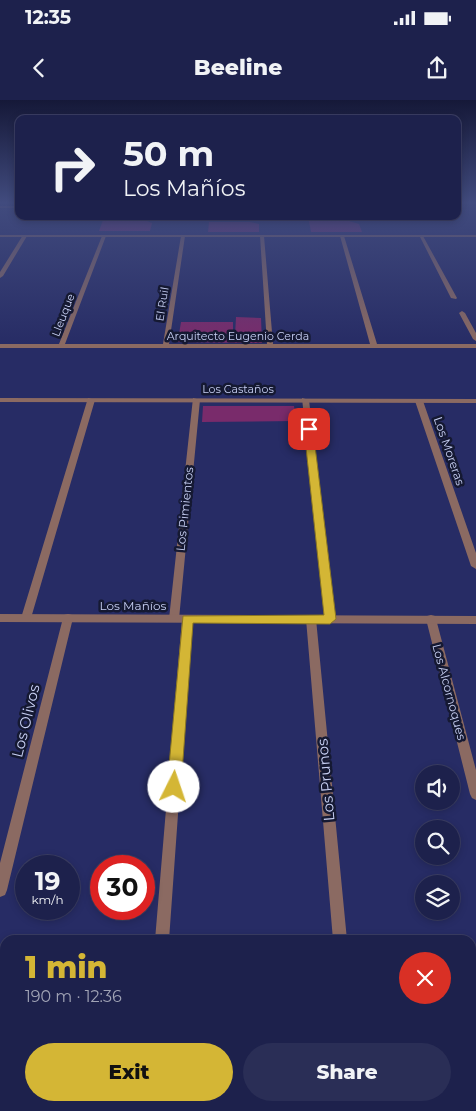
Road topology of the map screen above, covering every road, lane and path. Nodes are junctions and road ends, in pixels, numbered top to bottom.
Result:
1 (17, 249) edge
2 (99, 249) edge
3 (181, 249) edge
4 (263, 249) edge
5 (346, 249) edge
6 (428, 249) edge
7 (0, 276) edge
8 (454, 298) dead end
9 (462, 313) dead end
10 (476, 339) edge
11 (0, 346) edge
12 (62, 346) junction
13 (166, 346) junction
14 (270, 346) junction
15 (374, 346) junction
16 (476, 346) edge
17 (0, 400) edge
18 (91, 400) junction
19 (196, 400) junction
20 (306, 400) junction
21 (419, 401) junction
22 (476, 401) edge
23 (476, 566) edge
24 (0, 618) edge
25 (26, 618) junction
26 (68, 618) junction
27 (174, 619) junction
28 (187, 619) junction
29 (311, 619) junction
30 (330, 619) junction
31 (431, 619) junction
32 (476, 620) edge
33 (476, 794) edge
34 (0, 890) edge
35 (162, 935) edge
36 (340, 935) edge

1 - 7 street
2 - 12 street, Lleuque
3 - 13 street, El Ruil
4 - 14 street
5 - 15 street
6 - 8 street
9 - 10 street
11 - 12 street, Arquitecto Eugenio Cerda
12 - 13 street, Arquitecto Eugenio Cerda
13 - 14 street, Arquitecto Eugenio Cerda
14 - 15 street, Arquitecto Eugenio Cerda
15 - 16 street, Arquitecto Eugenio Cerda
17 - 18 street, Los Castaños
18 - 19 street, Los Castaños
18 - 25 street
19 - 20 street, Los Castaños
19 - 27 street, Los Pimientos
20 - 21 street, Los Castaños
20 - 30 street
21 - 22 street, Los Castaños
21 - 23 street, Los Moreras
24 - 25 street, Los Mañíos
25 - 26 street, Los Mañíos
26 - 27 street, Los Mañíos
26 - 34 street, Los Olivos
27 - 28 street, Los Mañíos
28 - 29 street, Los Mañíos
28 - 35 street
29 - 30 street, Los Mañíos
29 - 36 street, Los Prunos
30 - 31 street, Los Mañíos
31 - 32 street, Los Mañíos
31 - 33 street, Los Alcornoques

